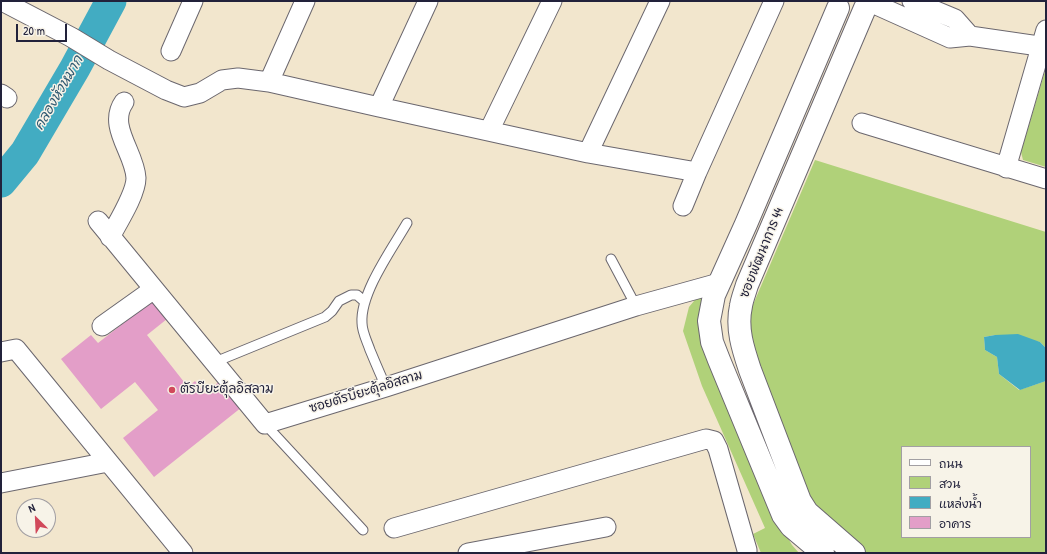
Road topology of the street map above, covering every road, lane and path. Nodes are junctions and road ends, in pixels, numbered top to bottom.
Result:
1 (2, 1) edge
2 (193, 1) edge
3 (305, 1) edge
4 (428, 1) edge
5 (552, 1) edge
6 (660, 1) edge
7 (774, 1) edge
8 (912, 1) edge
9 (834, 4) edge
10 (871, 4) edge
11 (970, 36) junction
12 (1044, 41) edge
13 (171, 51) dead end
14 (269, 82) junction
15 (124, 102) dead end
16 (379, 106) junction
17 (862, 123) dead end
18 (489, 131) junction
19 (588, 153) junction
20 (1006, 168) junction
21 (697, 172) junction
22 (1046, 179) edge
23 (684, 206) dead end
24 (98, 221) dead end
25 (407, 223) dead end
26 (110, 236) junction
27 (611, 259) dead end
28 (719, 283) junction
29 (154, 289) junction
30 (365, 302) junction
31 (636, 306) junction
32 (102, 326) dead end
33 (1, 352) edge
34 (215, 362) junction
35 (386, 387) junction
36 (266, 424) junction
37 (108, 462) junction
38 (1, 483) edge
39 (606, 527) dead end
40 (394, 528) dead end
41 (363, 530) dead end
42 (183, 553) edge
43 (468, 553) edge
44 (746, 553) edge
45 (824, 553) edge
46 (854, 553) edge

1 - 14 street
2 - 13 street
3 - 14 street
4 - 16 street
5 - 18 street
6 - 19 street
7 - 21 street
8 - 11 street
9 - 10 street, ซอยพัฒนาการ 44
9 - 28 street, ซอยพัฒนาการ 44
10 - 11 street
10 - 46 street, ซอยพัฒนาการ 44
11 - 12 street
12 - 20 street
14 - 16 street
15 - 26 street
16 - 18 street
17 - 20 street
18 - 19 street
19 - 21 street
20 - 22 street
21 - 23 street
24 - 26 street
25 - 30 lane
26 - 29 street
27 - 31 lane
28 - 31 street, ซอยตัรบียะตุ้ลอิสลาม
28 - 45 street, ซอยพัฒนาการ 44
29 - 32 street
29 - 34 street
30 - 34 lane
30 - 35 lane
31 - 35 street, ซอยตัรบียะตุ้ลอิสลาม
33 - 37 street
34 - 36 street
35 - 36 street, ซอยตัรบียะตุ้ลอิสลาม
36 - 41 lane
37 - 38 street
37 - 42 street
39 - 43 street
40 - 44 street

